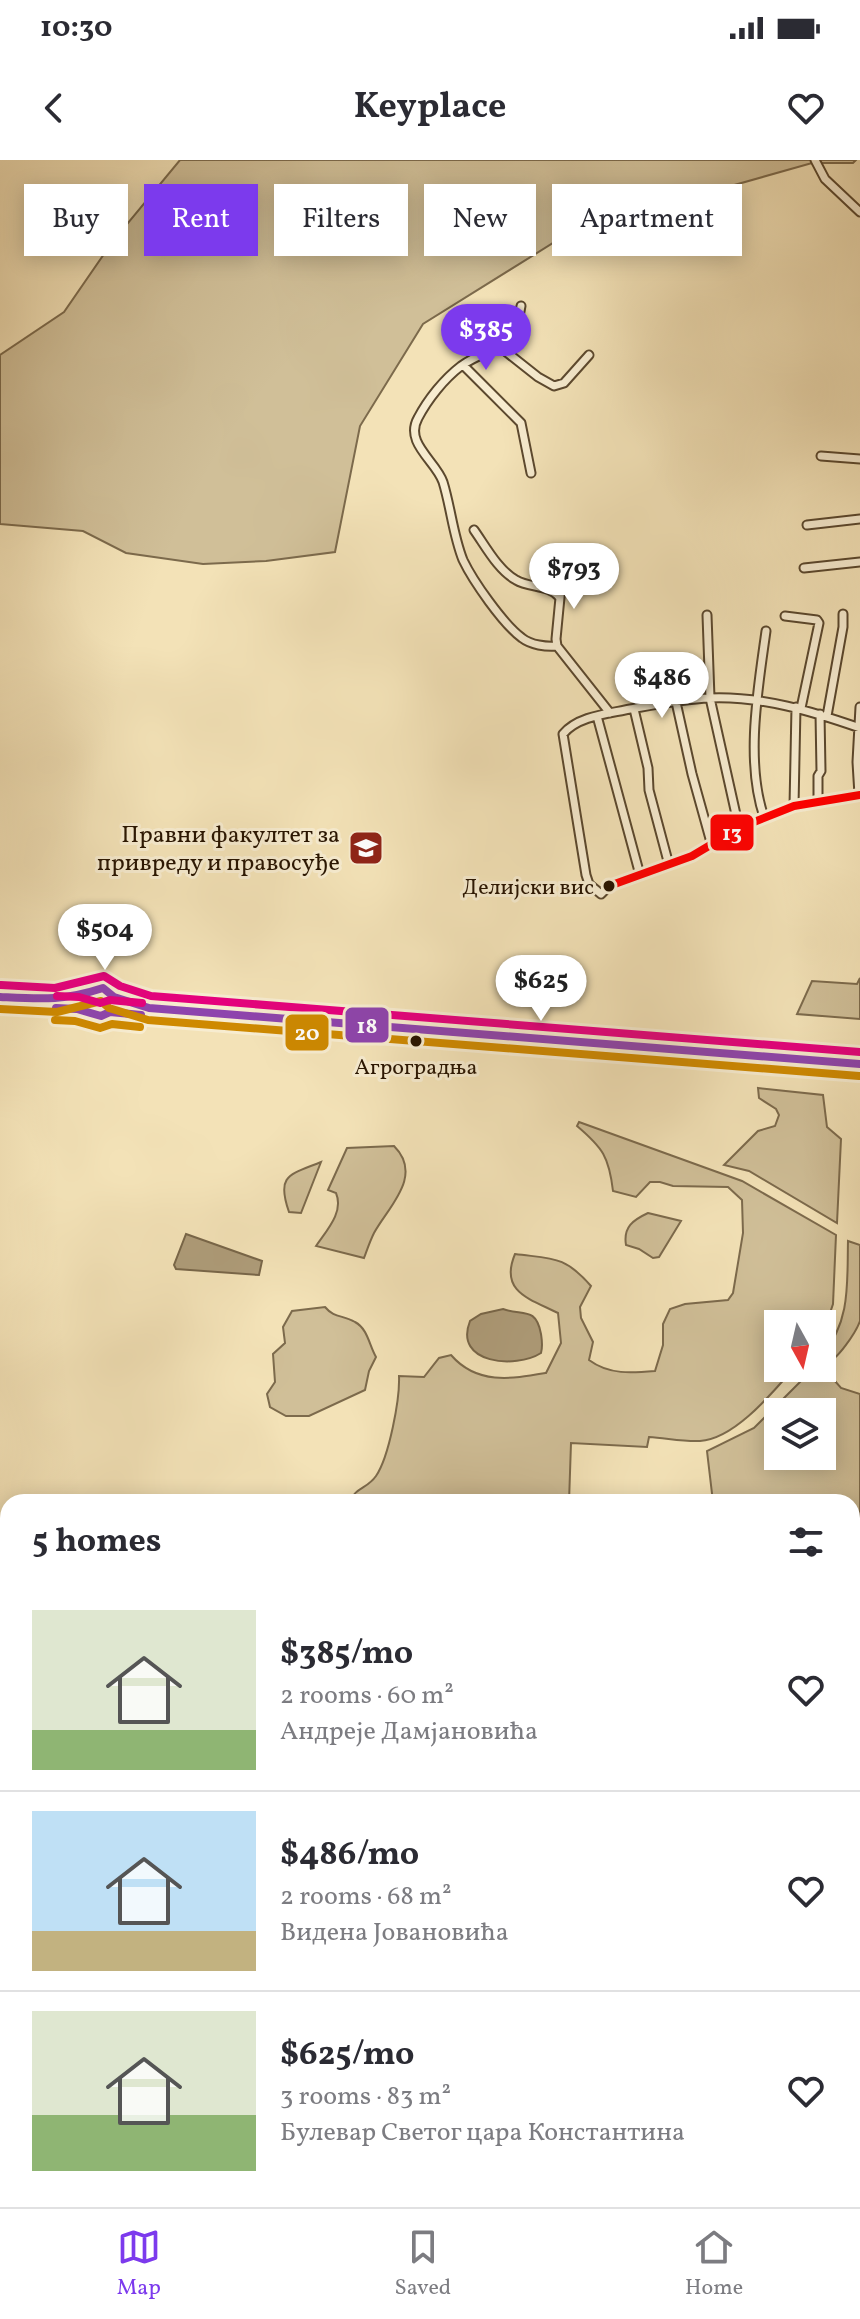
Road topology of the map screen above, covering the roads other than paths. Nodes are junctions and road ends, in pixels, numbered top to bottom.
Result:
1 (815, 160) edge
2 (860, 212) edge
3 (521, 306) dead end
4 (500, 347) junction
5 (589, 355) dead end
6 (463, 365) junction
7 (821, 456) dead end
8 (860, 459) edge
9 (531, 473) dead end
10 (860, 519) edge
11 (807, 525) dead end
12 (474, 530) dead end
13 (860, 562) edge
14 (804, 568) dead end
15 (562, 577) dead end
16 (560, 599) junction
17 (843, 614) dead end
18 (707, 615) dead end
19 (785, 616) dead end
20 (766, 631) dead end
21 (557, 646) junction
22 (647, 670) dead end
23 (710, 698) junction
24 (757, 700) junction
25 (675, 702) junction
26 (860, 707) edge
27 (798, 708) junction
28 (634, 709) junction
29 (610, 713) junction
30 (823, 715) junction
31 (597, 716) junction
32 (860, 728) edge
33 (860, 795) edge
34 (818, 801) junction
35 (794, 806) junction
36 (764, 817) junction
37 (739, 828) junction
38 (712, 846) junction
39 (669, 865) junction
40 (640, 875) junction
41 (89, 994) junction
42 (0, 997) edge
43 (114, 997) junction
44 (0, 1005) edge
45 (91, 1012) junction
46 (110, 1012) junction
47 (860, 1064) edge
48 (860, 1072) edge

1 - 2 street
3 - 4 street
4 - 5 street
4 - 6 street
6 - 9 street
6 - 21 street
7 - 8 street
10 - 11 street
12 - 16 street
13 - 14 street
15 - 16 street
16 - 21 street
17 - 30 street
18 - 23 street
19 - 27 street
20 - 24 street
21 - 29 street
22 - 25 street
23 - 24 street
23 - 25 street
23 - 37 street
24 - 27 street
24 - 36 street
25 - 28 street
25 - 38 street
26 - 32 street
27 - 30 street
27 - 35 street
28 - 29 street
28 - 39 street
29 - 31 street
30 - 32 street
30 - 34 street
31 - 40 street
31 - 40 street
32 - 33 street
33 - 34 street
34 - 35 street
35 - 36 street
36 - 37 street
37 - 38 street
38 - 39 street
39 - 40 street
41 - 42 main road
41 - 43 main road
41 - 45 main road
43 - 46 main road
43 - 47 main road
44 - 45 main road
45 - 46 main road
46 - 48 main road

